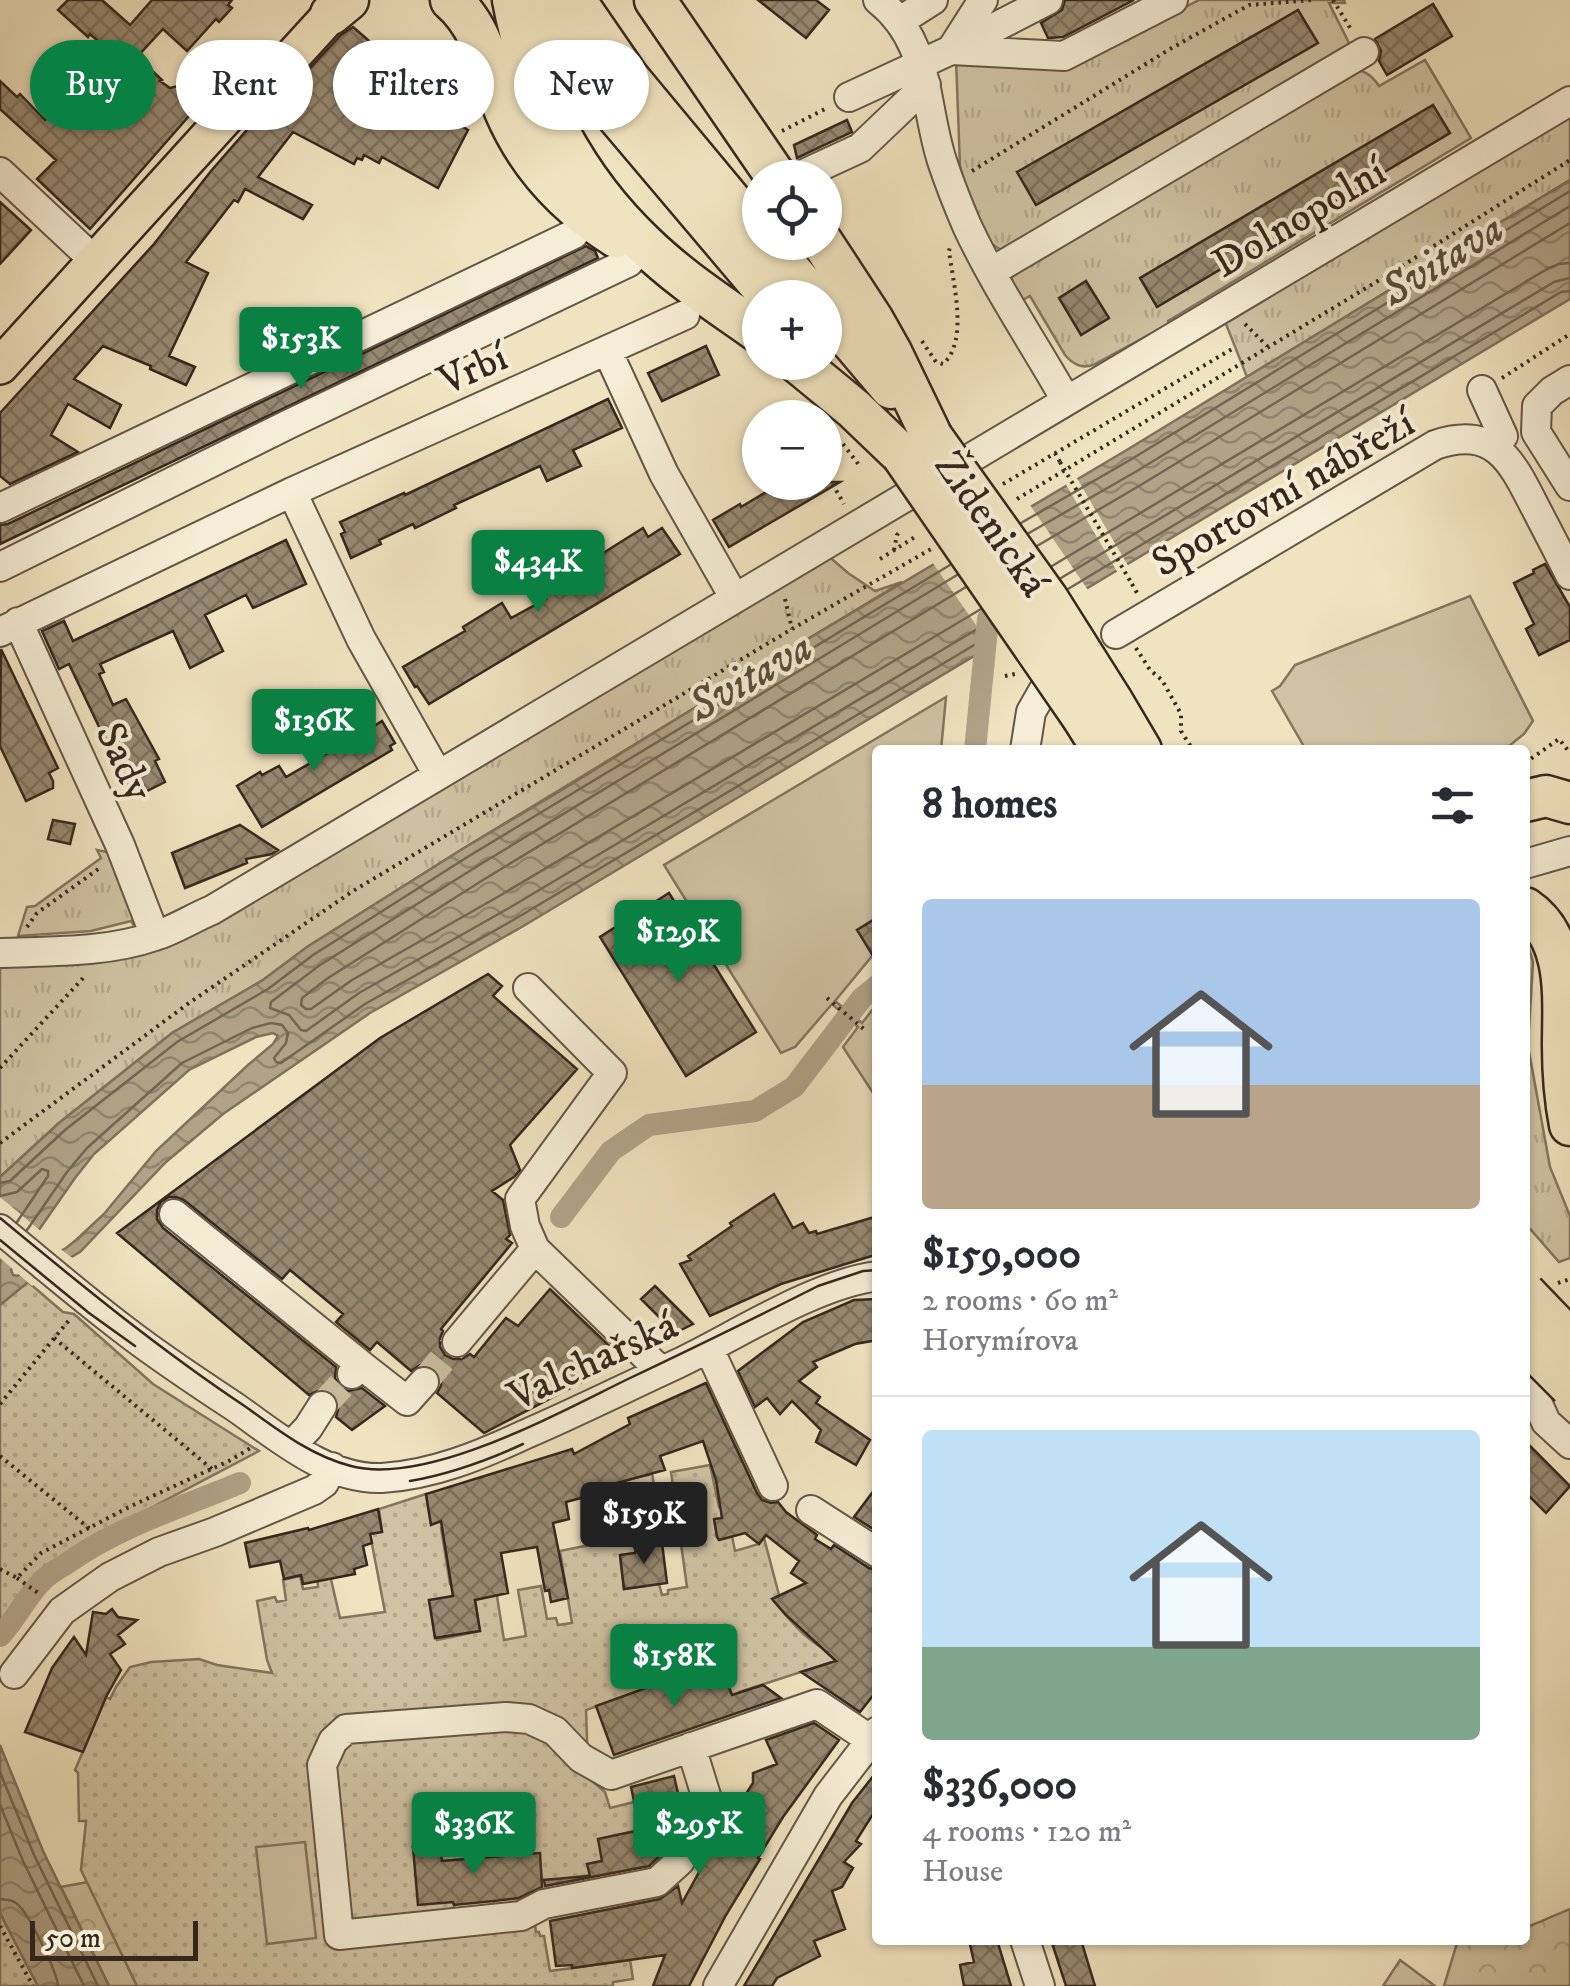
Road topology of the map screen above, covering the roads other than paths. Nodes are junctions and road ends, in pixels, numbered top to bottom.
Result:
1 (452, 0) edge
2 (513, 0) edge
3 (533, 0) edge
4 (575, 0) edge
5 (878, 0) edge
6 (933, 0) edge
7 (983, 0) edge
8 (1048, 0) edge
9 (1172, 0) edge
10 (334, 3) edge
11 (658, 6) edge
12 (900, 21) junction
13 (561, 40) edge
14 (602, 40) edge
15 (952, 50) junction
16 (1364, 52) road end
17 (924, 74) junction
18 (849, 97) road end
19 (1570, 101) edge
20 (649, 129) edge
21 (649, 130) edge
22 (780, 160) edge
23 (830, 160) edge
24 (0, 172) edge
25 (0, 194) edge
26 (742, 219) edge
27 (574, 234) dead end
28 (781, 260) edge
29 (833, 260) edge
30 (629, 262) dead end
31 (90, 266) junction
32 (991, 272) junction
33 (758, 280) edge
34 (799, 280) edge
35 (686, 298) junction
36 (742, 324) edge
37 (842, 335) edge
38 (607, 350) junction
39 (0, 366) edge
40 (842, 377) edge
41 (819, 380) edge
42 (1570, 380) edge
43 (1482, 390) road end
44 (1066, 400) junction
45 (917, 446) junction
46 (1493, 447) junction
47 (1570, 486) edge
48 (292, 492) junction
49 (0, 508) edge
50 (0, 567) edge
51 (1570, 574) edge
52 (734, 598) junction
53 (9, 627) edge
54 (1123, 635) road end
55 (1046, 684) dead end
56 (1099, 723) edge
57 (1026, 745) edge
58 (1133, 745) edge
59 (438, 775) junction
60 (1568, 776) edge
61 (1530, 800) edge
62 (1570, 851) edge
63 (1530, 863) edge
64 (1530, 912) edge
65 (155, 936) junction
66 (0, 953) edge
67 (1570, 974) edge
68 (528, 988) dead end
69 (1564, 1015) junction
70 (1570, 1125) edge
71 (174, 1214) dead end
72 (0, 1229) edge
73 (535, 1249) junction
74 (872, 1277) edge
75 (1530, 1298) edge
76 (1570, 1316) edge
77 (1530, 1325) edge
78 (1570, 1340) edge
79 (457, 1342) tunnel mouth
80 (1530, 1346) edge
81 (1530, 1348) edge
82 (708, 1349) junction
83 (1570, 1351) edge
84 (661, 1371) junction
85 (1530, 1376) edge
86 (1530, 1378) edge
87 (1570, 1378) edge
88 (424, 1382) tunnel mouth
89 (1530, 1385) edge
90 (1570, 1386) edge
91 (322, 1406) tunnel mouth
92 (1570, 1444) edge
93 (292, 1446) junction
94 (332, 1468) junction
95 (773, 1486) dead end
96 (811, 1510) dead end
97 (872, 1549) edge
98 (14, 1674) dead end
99 (872, 1735) edge
100 (872, 1739) edge
101 (691, 1747) junction
102 (1027, 1945) edge
103 (718, 1986) edge
104 (1040, 1986) edge

1 - 35 highway
2 - 35 highway
3 - 13 highway
4 - 14 highway
5 - 12 street
6 - 12 street
7 - 15 street
8 - 15 street
9 - 15 street
10 - 31 main road
11 - 22 highway
12 - 17 street
15 - 17 street
16 - 32 street
17 - 18 street
17 - 23 street
17 - 32 street
19 - 44 street, Dolnopolní
20 - 26 highway
21 - 33 highway
24 - 31 street
25 - 31 street
27 - 49 street
28 - 34 highway
29 - 45 highway
30 - 50 street
31 - 39 main road
32 - 44 street
35 - 36 highway
35 - 38 street, Vrbí
37 - 45 highway, Židenická
38 - 48 street, Vrbí
38 - 52 street
40 - 45 highway, Židenická
41 - 45 highway
42 - 47 street
43 - 46 street
44 - 52 street, Dolnopolní
45 - 56 highway, Židenická, bridge
46 - 51 street
46 - 54 street, Sportovní nábřeží
48 - 53 street, Vrbí
48 - 59 street
52 - 59 street, Dolnopolní
53 - 65 street, Sady
55 - 57 street
56 - 58 highway, Židenická
59 - 65 street, Dolnopolní
60 - 61 highway
62 - 63 street
64 - 69 highway
65 - 66 street, Dolnopolní
67 - 69 highway
68 - 73 street
69 - 70 highway
71 - 88 street
72 - 93 street, Valchařská
73 - 79 street
73 - 84 street
74 - 82 street, Valchařská
75 - 78 highway, bridge
76 - 77 street
78 - 81 street
80 - 90 highway, bridge
82 - 84 street, Valchařská
82 - 95 street
83 - 85 street
84 - 94 street, Valchařská
86 - 87 street
89 - 92 street
91 - 93 street
93 - 94 street, Valchařská
94 - 98 street
96 - 97 street
99 - 101 street
100 - 103 street
101 - 101 street
102 - 104 street

